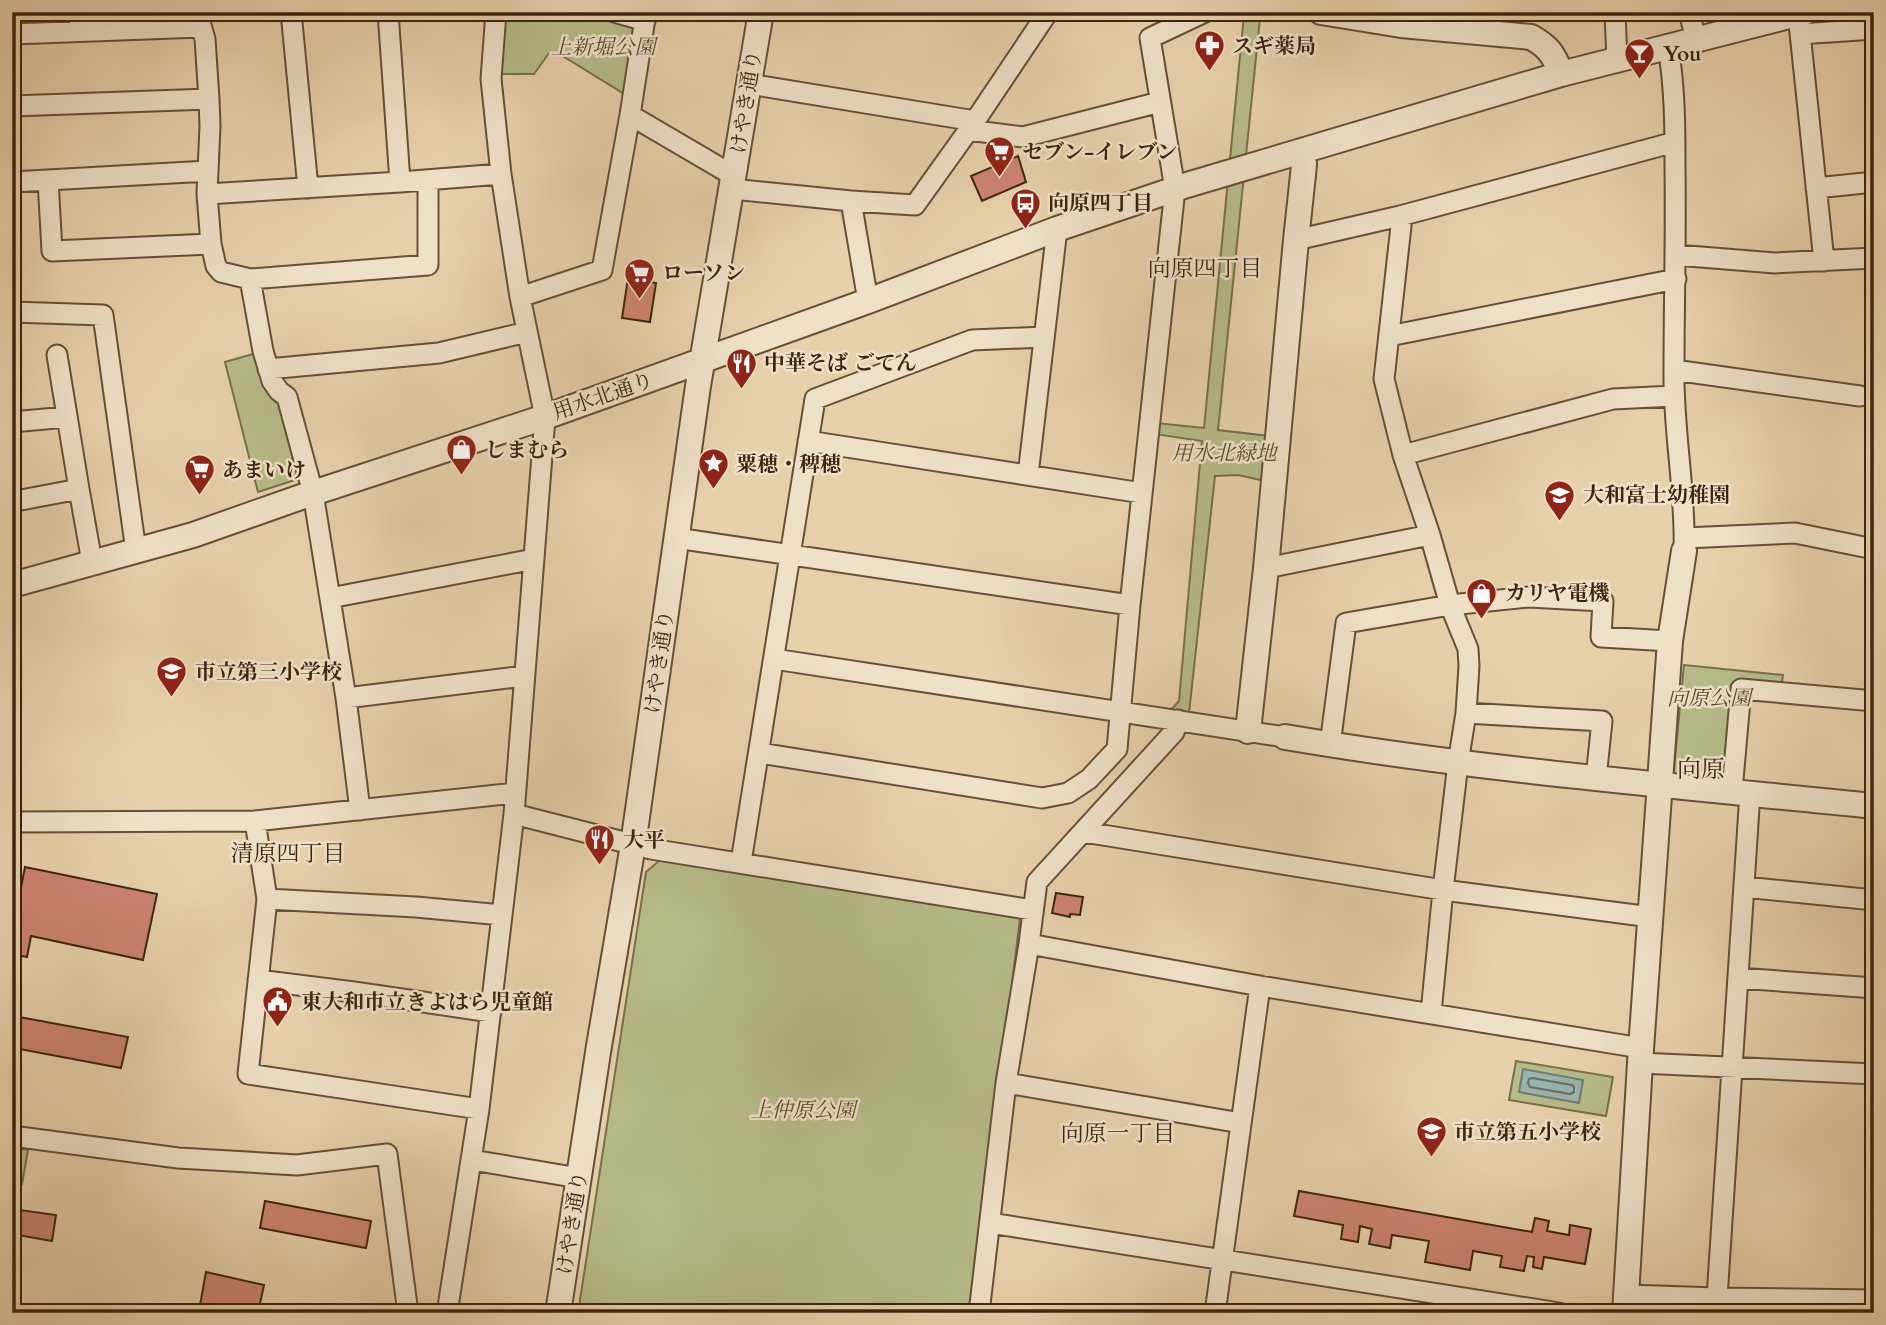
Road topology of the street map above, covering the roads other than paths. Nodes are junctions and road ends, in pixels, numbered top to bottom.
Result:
1 (291, 12) edge
2 (387, 12) edge
3 (496, 12) edge
4 (614, 12) edge
5 (761, 12) edge
6 (1048, 12) edge
7 (1205, 12) edge
8 (1321, 12) edge
9 (1615, 12) edge
10 (1689, 12) edge
11 (645, 17) edge
12 (199, 20) edge
13 (1801, 20) edge
14 (80, 22) edge
15 (1874, 29) edge
16 (12, 34) edge
17 (1696, 39) junction
18 (1668, 47) junction
19 (1617, 61) junction
20 (1561, 74) junction
21 (749, 84) junction
22 (209, 99) junction
23 (1160, 102) junction
24 (12, 106) edge
25 (630, 115) junction
26 (972, 125) junction
27 (1675, 142) junction
28 (1301, 152) junction
29 (208, 171) junction
30 (501, 174) junction
31 (48, 180) junction
32 (428, 180) junction
33 (12, 182) edge
34 (733, 182) junction
35 (1874, 182) edge
36 (400, 183) junction
37 (1181, 187) junction
38 (308, 188) junction
39 (1816, 188) junction
40 (207, 194) junction
41 (851, 201) junction
42 (1400, 216) junction
43 (1057, 229) junction
44 (1296, 240) junction
45 (211, 244) junction
46 (1676, 255) junction
47 (1874, 258) edge
48 (1824, 261) junction
49 (250, 279) junction
50 (1676, 279) junction
51 (520, 297) junction
52 (868, 301) junction
53 (12, 312) edge
54 (527, 332) junction
55 (1390, 336) junction
56 (1044, 337) junction
57 (57, 355) dead end
58 (703, 361) junction
59 (268, 369) junction
60 (1674, 370) junction
61 (1674, 396) junction
62 (1864, 400) edge
63 (67, 417) junction
64 (545, 417) junction
65 (12, 422) edge
66 (808, 441) junction
67 (1404, 455) junction
68 (1028, 475) junction
69 (79, 489) junction
70 (313, 493) junction
71 (1142, 493) junction
72 (12, 498) edge
73 (1430, 536) junction
74 (676, 538) junction
75 (1685, 544) junction
76 (1874, 550) edge
77 (136, 551) junction
78 (790, 555) junction
79 (534, 559) junction
80 (92, 562) junction
81 (1266, 568) junction
82 (12, 585) edge
83 (330, 598) junction
84 (1130, 605) junction
85 (1450, 605) junction
86 (1670, 641) junction
87 (774, 659) junction
88 (524, 676) junction
89 (346, 698) junction
90 (1874, 701) edge
91 (1119, 712) junction
92 (1466, 713) junction
93 (1178, 720) junction
94 (1248, 731) junction
95 (1285, 737) joint
96 (1330, 744) junction
97 (759, 753) junction
98 (1458, 763) junction
99 (1596, 778) junction
100 (1659, 785) junction
101 (1741, 792) junction
102 (515, 793) junction
103 (1874, 806) edge
104 (360, 810) junction
105 (514, 814) junction
106 (255, 821) junction
107 (12, 822) edge
108 (1084, 832) junction
109 (633, 845) junction
110 (741, 862) junction
111 (1744, 887) junction
112 (1443, 890) junction
113 (267, 899) junction
114 (1874, 900) edge
115 (1032, 910) junction
116 (502, 915) junction
117 (1651, 917) junction
118 (1029, 944) junction
119 (1738, 978) junction
120 (258, 980) junction
121 (1260, 986) junction
122 (1874, 988) edge
123 (491, 1012) junction
124 (1431, 1013) junction
125 (1640, 1055) junction
126 (1732, 1068) junction
127 (1874, 1074) edge
128 (1006, 1083) junction
129 (479, 1110) junction
130 (1241, 1124) junction
131 (12, 1136) edge
132 (472, 1160) junction
133 (579, 1178) junction
134 (989, 1223) junction
135 (1222, 1260) junction
136 (1874, 1300) edge
137 (1626, 1304) edge
138 (1717, 1305) edge
139 (1481, 1306) edge
140 (408, 1313) edge
141 (447, 1313) edge
142 (558, 1313) edge
143 (979, 1313) edge
144 (1215, 1313) edge
145 (1559, 1313) edge

1 - 38 street
2 - 36 street
3 - 30 street
4 - 11 street
5 - 21 street, けやき通り
6 - 26 street
7 - 23 street
8 - 20 street
9 - 19 street
10 - 17 street
11 - 25 street
12 - 14 street
12 - 22 street
13 - 15 street
13 - 17 street, 用水北通り
13 - 39 street
14 - 16 street
17 - 18 street, 用水北通り
18 - 19 street, 用水北通り
18 - 27 street
19 - 20 street, 用水北通り
20 - 28 street, 用水北通り
21 - 26 street
21 - 34 street, けやき通り
22 - 24 street
22 - 29 street
23 - 26 street
23 - 37 street
25 - 34 street
25 - 51 street
26 - 41 street
27 - 42 street
27 - 46 street
28 - 37 street, 用水北通り
28 - 44 street
29 - 31 street
29 - 40 street
30 - 32 street
30 - 51 street
31 - 33 street
31 - 45 street
32 - 36 street
32 - 49 street
34 - 41 street
34 - 58 street, けやき通り
35 - 39 street
36 - 38 street
37 - 43 street, 用水北通り
37 - 71 street
38 - 40 street
39 - 48 street
40 - 45 street
41 - 52 street
42 - 44 street
42 - 55 street
43 - 52 street, 用水北通り
43 - 56 street
44 - 81 street
45 - 49 street
46 - 48 street
46 - 50 street
47 - 48 street
49 - 59 street
50 - 55 street
50 - 60 street
51 - 54 street
52 - 58 street, 用水北通り
53 - 77 street
54 - 59 street
54 - 64 street
55 - 67 street
56 - 66 street
56 - 68 street
57 - 63 street
58 - 64 street, 用水北通り
58 - 74 street, けやき通り
59 - 70 street
60 - 61 street
60 - 62 street
61 - 67 street
61 - 75 street
63 - 65 street
63 - 69 street
64 - 70 street, 用水北通り
64 - 79 street
66 - 68 street
66 - 78 street
67 - 73 street
68 - 71 street
69 - 72 street
69 - 80 street
70 - 77 street, 用水北通り
70 - 83 street
71 - 84 street
73 - 81 street
73 - 85 street
74 - 78 street
74 - 109 street, けやき通り
75 - 76 street
75 - 86 street
77 - 80 street, 用水北通り
78 - 84 street
78 - 87 street
79 - 83 street
79 - 88 street
80 - 82 street, 用水北通り
81 - 94 street
83 - 89 street
84 - 91 street
85 - 86 street
85 - 92 street
85 - 96 street
86 - 100 street
87 - 91 street
87 - 97 street
88 - 89 street
88 - 102 street
89 - 104 street
90 - 101 street
91 - 93 street
91 - 97 street
92 - 98 street
92 - 99 street
93 - 94 street
93 - 108 street
94 - 95 street
95 - 96 street
96 - 98 street
97 - 110 street
98 - 99 street
98 - 112 street
99 - 100 street
100 - 101 street
100 - 117 street
101 - 103 street
101 - 111 street
102 - 104 street
102 - 105 street
104 - 106 street
105 - 109 street
105 - 116 street
106 - 107 street
106 - 113 street
108 - 112 street
108 - 115 street
109 - 110 street
109 - 133 street, けやき通り
110 - 115 street
111 - 114 street
111 - 119 street
112 - 117 street
112 - 124 street
113 - 116 street
113 - 120 street
115 - 118 street
116 - 123 street
117 - 125 street
118 - 121 street
118 - 128 street
119 - 122 street
119 - 126 street
120 - 123 street
120 - 129 street
121 - 124 street
121 - 130 street
123 - 129 street
124 - 125 street
125 - 126 street
125 - 137 street
126 - 127 street
126 - 138 street
128 - 130 street
128 - 134 street
129 - 132 street
130 - 135 street
131 - 140 street
132 - 133 street
132 - 141 street
133 - 142 street, けやき通り
134 - 135 street
134 - 143 street
135 - 139 street
135 - 144 street
136 - 138 street
137 - 138 street
139 - 145 street

